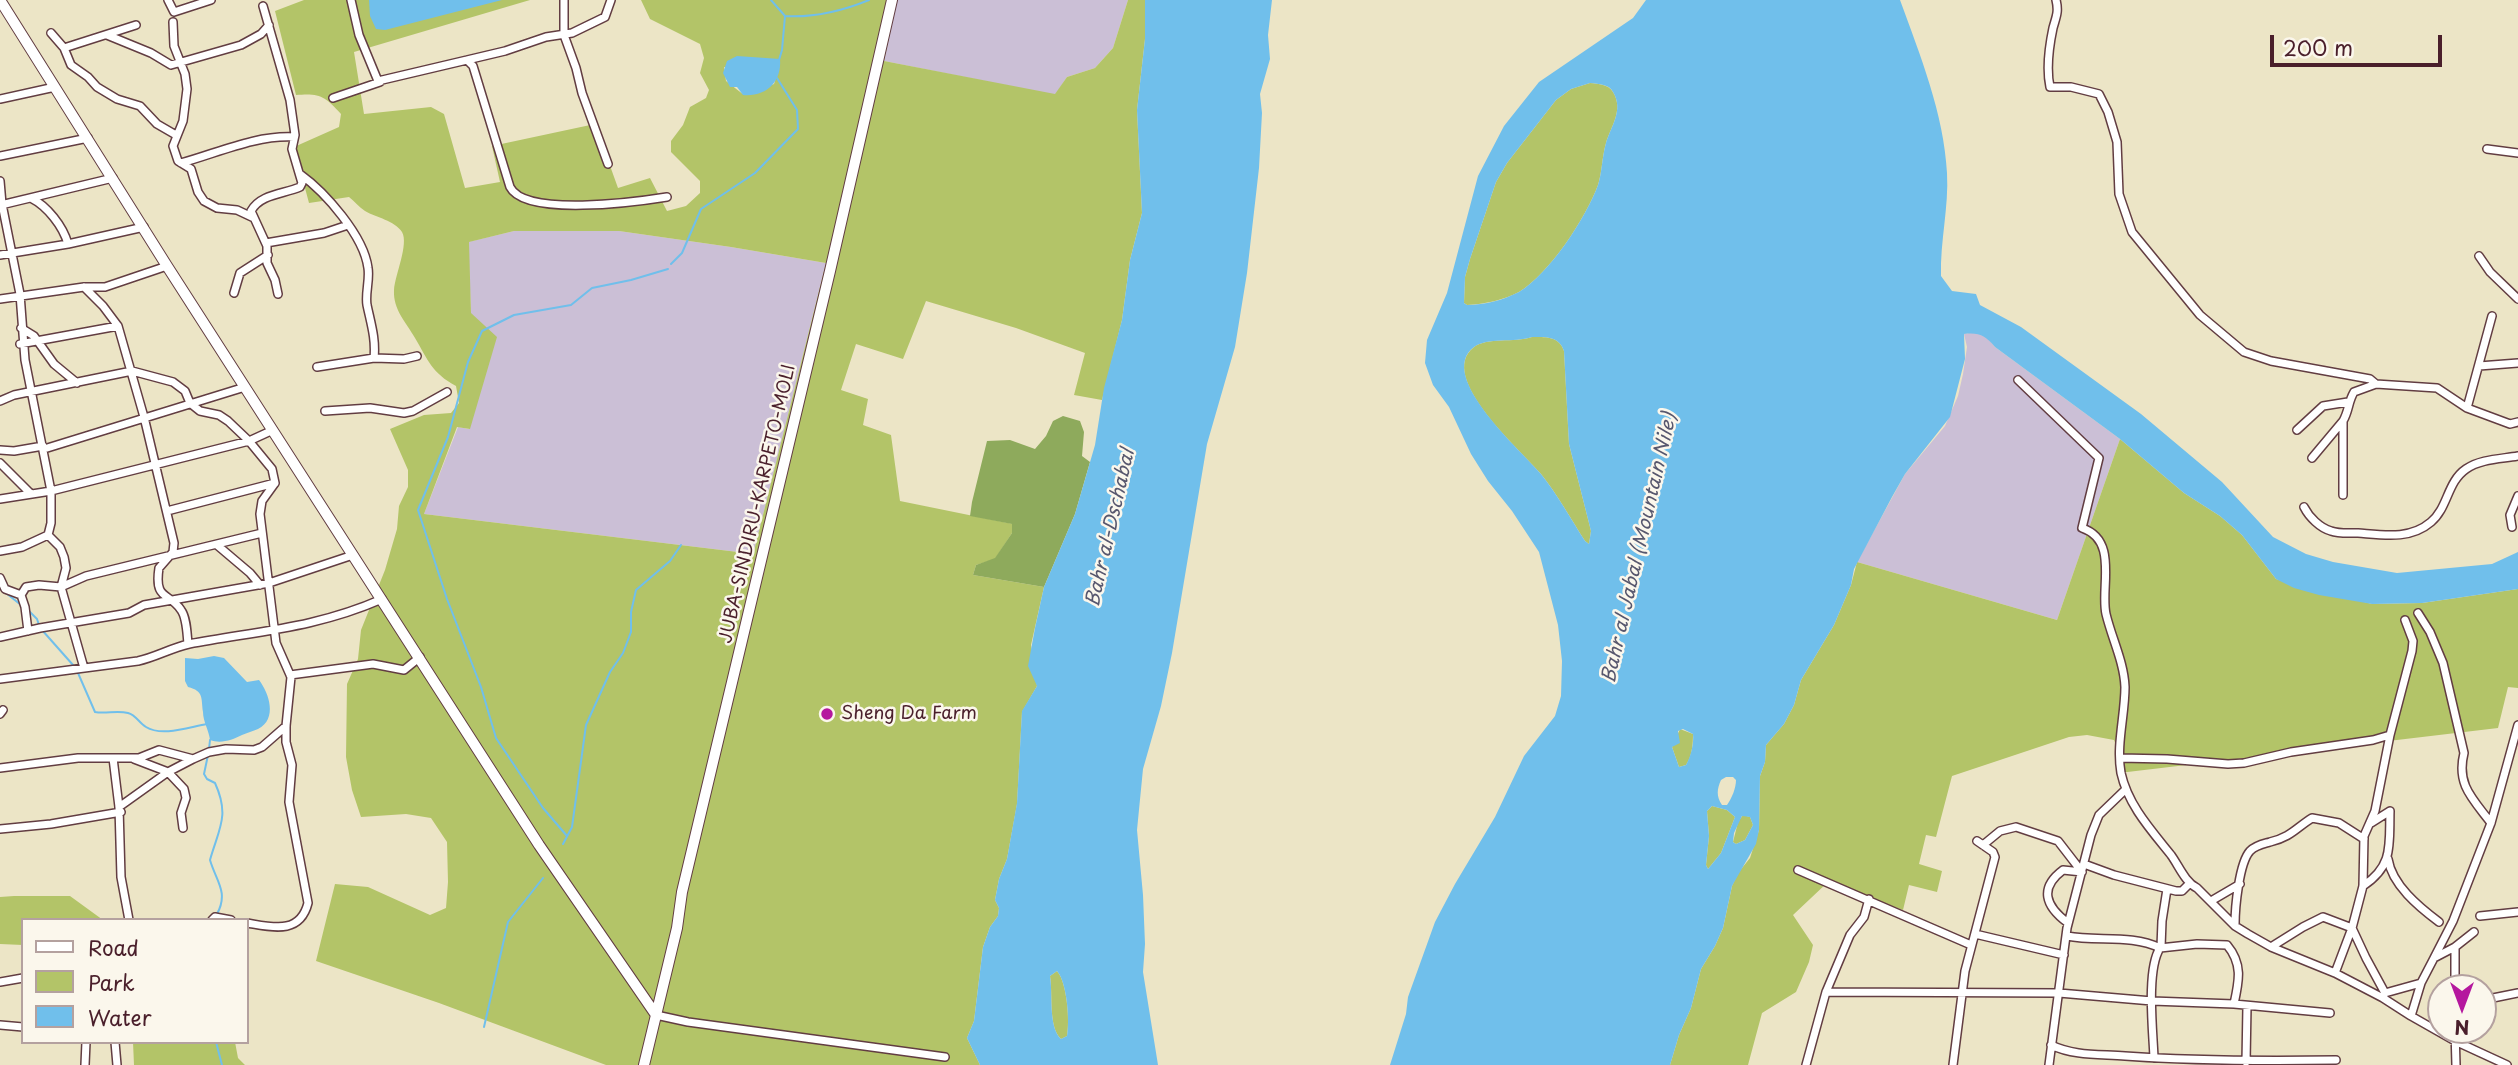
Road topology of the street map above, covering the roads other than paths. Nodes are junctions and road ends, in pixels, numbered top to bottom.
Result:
1 (169, 0) edge
2 (211, 0) edge
3 (351, 0) edge
4 (611, 0) edge
5 (892, 0) edge
6 (2056, 0) edge
7 (4, 1) edge
8 (565, 1) edge
9 (263, 6) dead end
10 (173, 22) dead end
11 (136, 25) dead end
12 (269, 25) junction
13 (51, 33) dead end
14 (107, 35) junction
15 (564, 35) junction
16 (64, 48) junction
17 (467, 61) junction
18 (180, 62) junction
19 (380, 82) junction
20 (55, 87) junction
21 (333, 98) dead end
22 (0, 99) edge
23 (176, 135) junction
24 (294, 137) junction
25 (88, 138) junction
26 (2487, 149) dead end
27 (2518, 153) edge
28 (0, 156) edge
29 (180, 163) junction
30 (608, 164) dead end
31 (299, 173) junction
32 (113, 178) junction
33 (0, 181) edge
34 (667, 197) dead end
35 (31, 198) junction
36 (1, 205) edge
37 (254, 205) junction
38 (237, 210) junction
39 (254, 218) junction
40 (348, 225) junction
41 (144, 227) junction
42 (265, 243) junction
43 (68, 244) junction
44 (12, 253) junction
45 (0, 255) edge
46 (268, 256) junction
47 (2479, 256) dead end
48 (167, 266) junction
49 (84, 287) junction
50 (234, 293) dead end
51 (20, 294) junction
52 (278, 294) dead end
53 (0, 299) edge
54 (2518, 299) edge
55 (2492, 316) dead end
56 (118, 326) junction
57 (21, 328) junction
58 (40, 341) junction
59 (21, 344) junction
60 (417, 356) dead end
61 (374, 358) junction
62 (2518, 363) edge
63 (2479, 366) junction
64 (317, 367) dead end
65 (132, 370) junction
66 (2345, 375) junction
67 (2018, 380) dead end
68 (77, 383) junction
69 (2376, 384) junction
70 (245, 387) junction
71 (33, 392) junction
72 (447, 392) dead end
73 (2354, 392) junction
74 (0, 401) edge
75 (2348, 402) junction
76 (190, 403) junction
77 (2468, 408) junction
78 (325, 411) dead end
79 (144, 417) junction
80 (2343, 421) junction
81 (2514, 423) edge
82 (2518, 428) edge
83 (274, 430) junction
84 (2297, 430) dead end
85 (249, 441) junction
86 (44, 448) junction
87 (0, 450) edge
88 (2518, 456) edge
89 (2312, 458) dead end
90 (0, 463) edge
91 (156, 466) junction
92 (275, 483) junction
93 (51, 491) junction
94 (31, 494) junction
95 (2343, 495) dead end
96 (2518, 496) edge
97 (0, 499) edge
98 (2304, 507) dead end
99 (167, 511) junction
100 (2512, 527) dead end
101 (262, 533) junction
102 (48, 535) junction
103 (216, 545) junction
104 (0, 551) edge
105 (353, 555) junction
106 (167, 557) junction
107 (0, 578) edge
108 (268, 583) junction
109 (260, 585) junction
110 (61, 587) junction
111 (21, 594) junction
112 (382, 599) junction
113 (170, 601) junction
114 (2418, 612) dead end
115 (2405, 620) dead end
116 (72, 622) junction
117 (28, 631) junction
118 (274, 632) junction
119 (0, 637) edge
120 (188, 644) junction
121 (420, 657) junction
122 (84, 668) junction
123 (290, 675) junction
124 (0, 679) edge
125 (2518, 725) edge
126 (286, 726) junction
127 (2390, 735) junction
128 (113, 758) junction
129 (134, 758) junction
130 (2120, 758) junction
131 (193, 759) junction
132 (0, 768) edge
133 (168, 772) junction
134 (2126, 789) junction
135 (120, 810) junction
136 (2491, 822) junction
137 (2371, 824) junction
138 (183, 828) dead end
139 (0, 830) edge
140 (2364, 839) junction
141 (2388, 858) junction
142 (2083, 868) junction
143 (1798, 870) dead end
144 (2189, 884) junction
145 (2241, 884) junction
146 (2363, 886) junction
147 (2167, 889) junction
148 (1869, 900) junction
149 (2211, 901) junction
150 (2518, 912) edge
151 (2480, 916) dead end
152 (129, 918) edge
153 (2439, 922) dead end
154 (248, 923) edge
155 (2068, 923) junction
156 (2235, 926) junction
157 (2352, 928) junction
158 (2474, 932) dead end
159 (1975, 934) junction
160 (2067, 936) junction
161 (1971, 945) junction
162 (2271, 947) junction
163 (2455, 947) junction
164 (2161, 948) junction
165 (2064, 955) junction
166 (2434, 958) junction
167 (2335, 973) junction
168 (2455, 974) edge
169 (21, 978) edge
170 (0, 982) edge
171 (2421, 983) junction
172 (1826, 992) junction
173 (1963, 993) junction
174 (2059, 993) junction
175 (2518, 993) edge
176 (2384, 995) junction
177 (2497, 997) edge
178 (2152, 1001) junction
179 (2234, 1004) junction
180 (2246, 1006) junction
181 (2330, 1013) dead end
182 (656, 1015) junction
183 (2411, 1016) junction
184 (0, 1025) edge
185 (2427, 1025) edge
186 (21, 1027) edge
187 (86, 1044) edge
188 (115, 1044) edge
189 (2455, 1044) edge
190 (2461, 1044) edge
191 (2050, 1045) junction
192 (945, 1057) dead end
193 (2154, 1058) junction
194 (2336, 1060) dead end
195 (2246, 1062) junction
196 (85, 1065) edge
197 (117, 1065) edge
198 (644, 1065) edge
199 (1806, 1065) edge
200 (1954, 1065) edge
201 (2049, 1065) edge
202 (2456, 1065) edge
203 (2504, 1065) edge

1 - 2 street
3 - 19 street
4 - 15 street
5 - 182 main road, JUBA-SINDIRU-KARPETO-MOLI
6 - 66 street
7 - 20 main road
8 - 15 street
9 - 12 street
10 - 18 street
11 - 14 street
12 - 18 street
12 - 24 street
13 - 16 street
14 - 16 street
14 - 18 street
15 - 17 street
15 - 30 street
16 - 23 street
17 - 19 street
17 - 34 street
18 - 23 street
19 - 21 street
20 - 22 street
20 - 25 main road
23 - 29 street
24 - 29 street
24 - 31 street
25 - 28 street
25 - 32 main road
26 - 27 street
29 - 38 street
31 - 37 street
31 - 40 street
32 - 35 street
32 - 41 main road
33 - 36 street
35 - 36 street
35 - 43 street
36 - 44 street
37 - 38 street
37 - 39 street
38 - 39 street
39 - 42 street
40 - 42 street
40 - 61 street
41 - 43 street
41 - 48 main road
42 - 46 street
43 - 44 street
44 - 45 street
44 - 51 street
46 - 50 street
46 - 52 street
47 - 54 street
48 - 49 street
48 - 70 main road
49 - 51 street
49 - 56 street
51 - 53 street
51 - 57 street
55 - 63 street
56 - 58 street
56 - 65 street
57 - 58 street
57 - 59 street
58 - 59 street
58 - 68 street
59 - 71 street
60 - 61 street
61 - 64 street
62 - 63 street
63 - 77 street
65 - 68 street
65 - 76 street
65 - 79 street
66 - 69 street
66 - 73 street
67 - 130 street
68 - 71 street
69 - 73 street
69 - 77 street
70 - 76 street
70 - 83 main road
71 - 74 street
71 - 86 street
72 - 78 street
73 - 75 street
75 - 80 street
75 - 84 street
76 - 79 street
76 - 85 street
77 - 81 street
79 - 86 street
79 - 91 street
80 - 89 street
80 - 95 street
81 - 82 street
83 - 85 street
83 - 105 main road
85 - 91 street
85 - 92 street
86 - 87 street
86 - 93 street
88 - 98 street
90 - 94 street
91 - 93 street
91 - 99 street
92 - 99 street
92 - 101 street
93 - 94 street
93 - 102 street
94 - 97 street
96 - 100 street
99 - 106 street
101 - 103 street
101 - 108 street
102 - 104 street
102 - 110 street
103 - 106 street
103 - 109 street
105 - 108 street
105 - 112 main road
106 - 110 street
106 - 113 street
107 - 111 street
108 - 109 street
108 - 118 street
109 - 113 street
110 - 111 street
110 - 116 street
111 - 117 street
112 - 118 street
112 - 121 main road
113 - 116 street
113 - 120 street
114 - 136 street
115 - 127 street
116 - 117 street
116 - 122 street
117 - 119 street
118 - 120 street
118 - 123 street
120 - 122 street
121 - 123 street
121 - 182 main road
122 - 124 street
123 - 126 street
125 - 136 street
126 - 131 street
126 - 154 street
127 - 130 street
127 - 137 street
128 - 129 street
128 - 132 street
128 - 135 street
129 - 131 street
129 - 133 street
130 - 134 street
131 - 133 street
133 - 135 street
133 - 138 street
134 - 142 street
134 - 144 street
135 - 139 street
135 - 152 street
136 - 166 street
137 - 140 street
137 - 141 street
140 - 145 street
140 - 146 street
141 - 146 street
141 - 153 street
142 - 147 street
142 - 155 street
142 - 155 street
142 - 159 street
143 - 148 street
144 - 147 street
144 - 149 street
145 - 149 street
145 - 156 street
146 - 157 street
147 - 164 street
148 - 161 street
148 - 172 street
149 - 156 street
150 - 151 street
155 - 160 street
156 - 162 street
157 - 162 street
157 - 167 street
157 - 176 street
158 - 163 street
159 - 161 street
159 - 165 street
160 - 164 street
160 - 165 street
161 - 173 street
162 - 167 street
163 - 166 street
163 - 168 street
164 - 178 street
164 - 179 street
165 - 174 street
166 - 171 street
167 - 176 street
169 - 170 street
171 - 176 street
171 - 183 street
172 - 173 street
172 - 199 street
173 - 174 street
173 - 200 street
174 - 178 street
174 - 191 street
175 - 177 street
176 - 183 street
178 - 179 street
178 - 193 street
179 - 180 street
180 - 181 street
180 - 195 street
182 - 192 street
182 - 198 main road, JUBA-SINDIRU-KARPETO-MOLI
183 - 185 street
184 - 186 street
187 - 196 street
188 - 197 street
189 - 202 street
190 - 203 street
191 - 193 street
191 - 201 street
193 - 195 street
194 - 195 street

